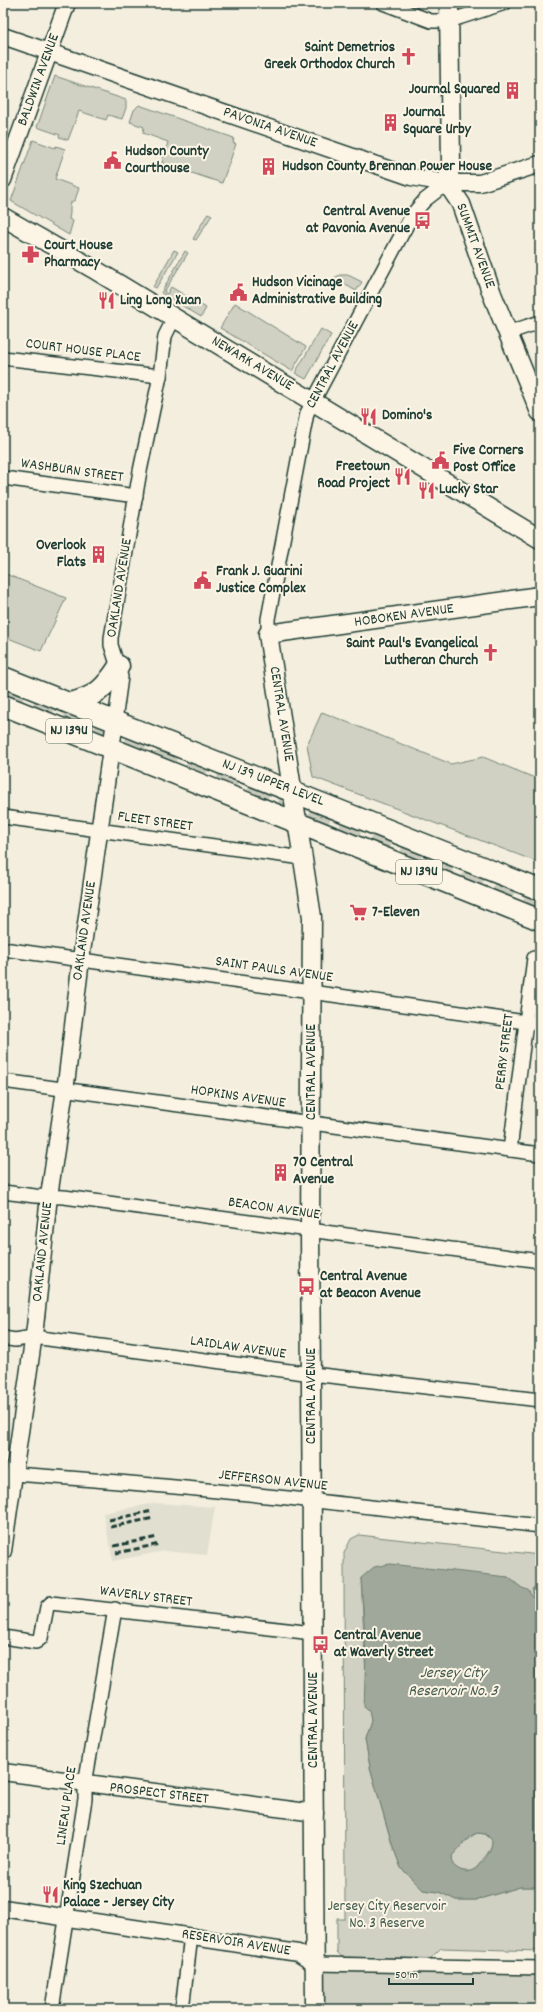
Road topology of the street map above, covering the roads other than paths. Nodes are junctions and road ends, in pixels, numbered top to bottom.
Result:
1 (67, 3) edge
2 (383, 3) edge
3 (505, 3) edge
4 (449, 12) edge
5 (3, 36) edge
6 (50, 53) junction
7 (540, 164) edge
8 (3, 180) edge
9 (447, 183) junction
10 (3, 217) edge
11 (174, 318) junction
12 (540, 322) edge
13 (507, 333) junction
14 (3, 358) edge
15 (160, 376) junction
16 (313, 401) junction
17 (540, 412) edge
18 (3, 478) edge
19 (136, 496) junction
20 (540, 539) edge
21 (540, 596) edge
22 (268, 634) junction
23 (118, 666) junction
24 (4, 677) edge
25 (70, 704) junction
26 (3, 705) edge
27 (115, 721) junction
28 (111, 748) junction
29 (293, 791) junction
30 (3, 817) edge
31 (297, 824) junction
32 (100, 831) junction
33 (303, 858) junction
34 (540, 890) edge
35 (540, 920) edge
36 (3, 949) edge
37 (534, 958) dead end
38 (81, 959) junction
39 (312, 992) junction
40 (525, 1022) junction
41 (540, 1024) edge
42 (3, 1081) edge
43 (65, 1089) junction
44 (312, 1124) junction
45 (510, 1150) junction
46 (540, 1154) edge
47 (3, 1192) edge
48 (49, 1196) junction
49 (310, 1230) junction
50 (540, 1261) edge
51 (33, 1337) junction
52 (3, 1338) edge
53 (312, 1374) junction
54 (540, 1400) edge
55 (9, 1477) edge
56 (312, 1500) junction
57 (540, 1526) edge
58 (3, 1551) edge
59 (115, 1609) junction
60 (314, 1633) junction
61 (3, 1637) edge
62 (3, 1772) edge
63 (85, 1784) junction
64 (315, 1813) junction
65 (3, 1908) edge
66 (66, 1918) junction
67 (191, 1936) junction
68 (315, 1964) junction
69 (540, 1968) edge
70 (52, 2009) edge
71 (182, 2009) edge
72 (315, 2009) edge

1 - 6 street, BALDWIN AVENUE
2 - 4 street
3 - 4 street
4 - 9 main road
5 - 6 street, PAVONIA AVENUE
6 - 8 street, BALDWIN AVENUE
6 - 9 street, PAVONIA AVENUE
7 - 9 street, PAVONIA AVENUE
9 - 13 main road, SUMMIT AVENUE
9 - 16 street, CENTRAL AVENUE
10 - 11 main road, NEWARK AVENUE
11 - 15 street, OAKLAND AVENUE
11 - 16 main road, NEWARK AVENUE
12 - 13 street
13 - 17 main road, SUMMIT AVENUE
14 - 15 street, COURT HOUSE PLACE
15 - 19 street, OAKLAND AVENUE
16 - 20 main road, NEWARK AVENUE
16 - 22 street, CENTRAL AVENUE
18 - 19 street, WASHBURN STREET
19 - 23 street, OAKLAND AVENUE
21 - 22 main road, HOBOKEN AVENUE
22 - 29 main road, CENTRAL AVENUE
23 - 25 main road
23 - 27 street, OAKLAND AVENUE
24 - 25 main road, NJ 139 UPPER LEVEL / NJ 139U
25 - 27 main road, NJ 139 UPPER LEVEL / NJ 139U
26 - 28 main road, NJ 139U
27 - 28 street, OAKLAND AVENUE
27 - 29 main road, NJ 139 UPPER LEVEL / NJ 139U
28 - 31 main road, NJ 139 UPPER LEVEL / NJ 139U
28 - 32 street, OAKLAND AVENUE
29 - 31 main road, CENTRAL AVENUE
29 - 34 main road, NJ 139 UPPER LEVEL / NJ 139U
30 - 32 street, FLEET STREET
31 - 33 main road, CENTRAL AVENUE
31 - 35 main road, NJ 139 UPPER LEVEL / NJ 139U
32 - 33 street, FLEET STREET
32 - 38 street, OAKLAND AVENUE
33 - 39 main road, CENTRAL AVENUE
36 - 38 street, SAINT PAULS AVENUE
37 - 40 street, PERRY STREET
38 - 39 street, SAINT PAULS AVENUE
38 - 43 street, OAKLAND AVENUE
39 - 40 street, SAINT PAULS AVENUE
39 - 44 main road, CENTRAL AVENUE
40 - 41 street, SAINT PAULS AVENUE
40 - 45 street, PERRY STREET
42 - 43 street, HOPKINS AVENUE
43 - 44 street, HOPKINS AVENUE
43 - 48 street, OAKLAND AVENUE
44 - 45 street, HOPKINS AVENUE
44 - 49 main road, CENTRAL AVENUE
45 - 46 street, HOPKINS AVENUE
47 - 48 street, BEACON AVENUE
48 - 49 street, BEACON AVENUE
48 - 51 street, OAKLAND AVENUE
49 - 50 street, BEACON AVENUE
49 - 53 main road, CENTRAL AVENUE
51 - 52 street, LAIDLAW AVENUE
51 - 53 street, LAIDLAW AVENUE
51 - 55 street, OAKLAND AVENUE
53 - 54 street, LAIDLAW AVENUE
53 - 56 main road, CENTRAL AVENUE
55 - 56 street, JEFFERSON AVENUE
55 - 58 street, OAKLAND AVENUE
56 - 57 street, JEFFERSON AVENUE
56 - 60 main road, CENTRAL AVENUE
59 - 60 street, WAVERLY STREET
59 - 61 street, WAVERLY STREET
59 - 63 street, LINEAU PLACE
60 - 64 main road, CENTRAL AVENUE
62 - 63 street, PROSPECT STREET
63 - 64 street, PROSPECT STREET
63 - 66 street, LINEAU PLACE
64 - 68 main road, CENTRAL AVENUE
65 - 66 street, RESERVOIR AVENUE
66 - 67 street, RESERVOIR AVENUE
66 - 70 street, LINEAU PLACE
67 - 68 street, RESERVOIR AVENUE
67 - 71 street
68 - 69 street
68 - 72 main road, CENTRAL AVENUE

